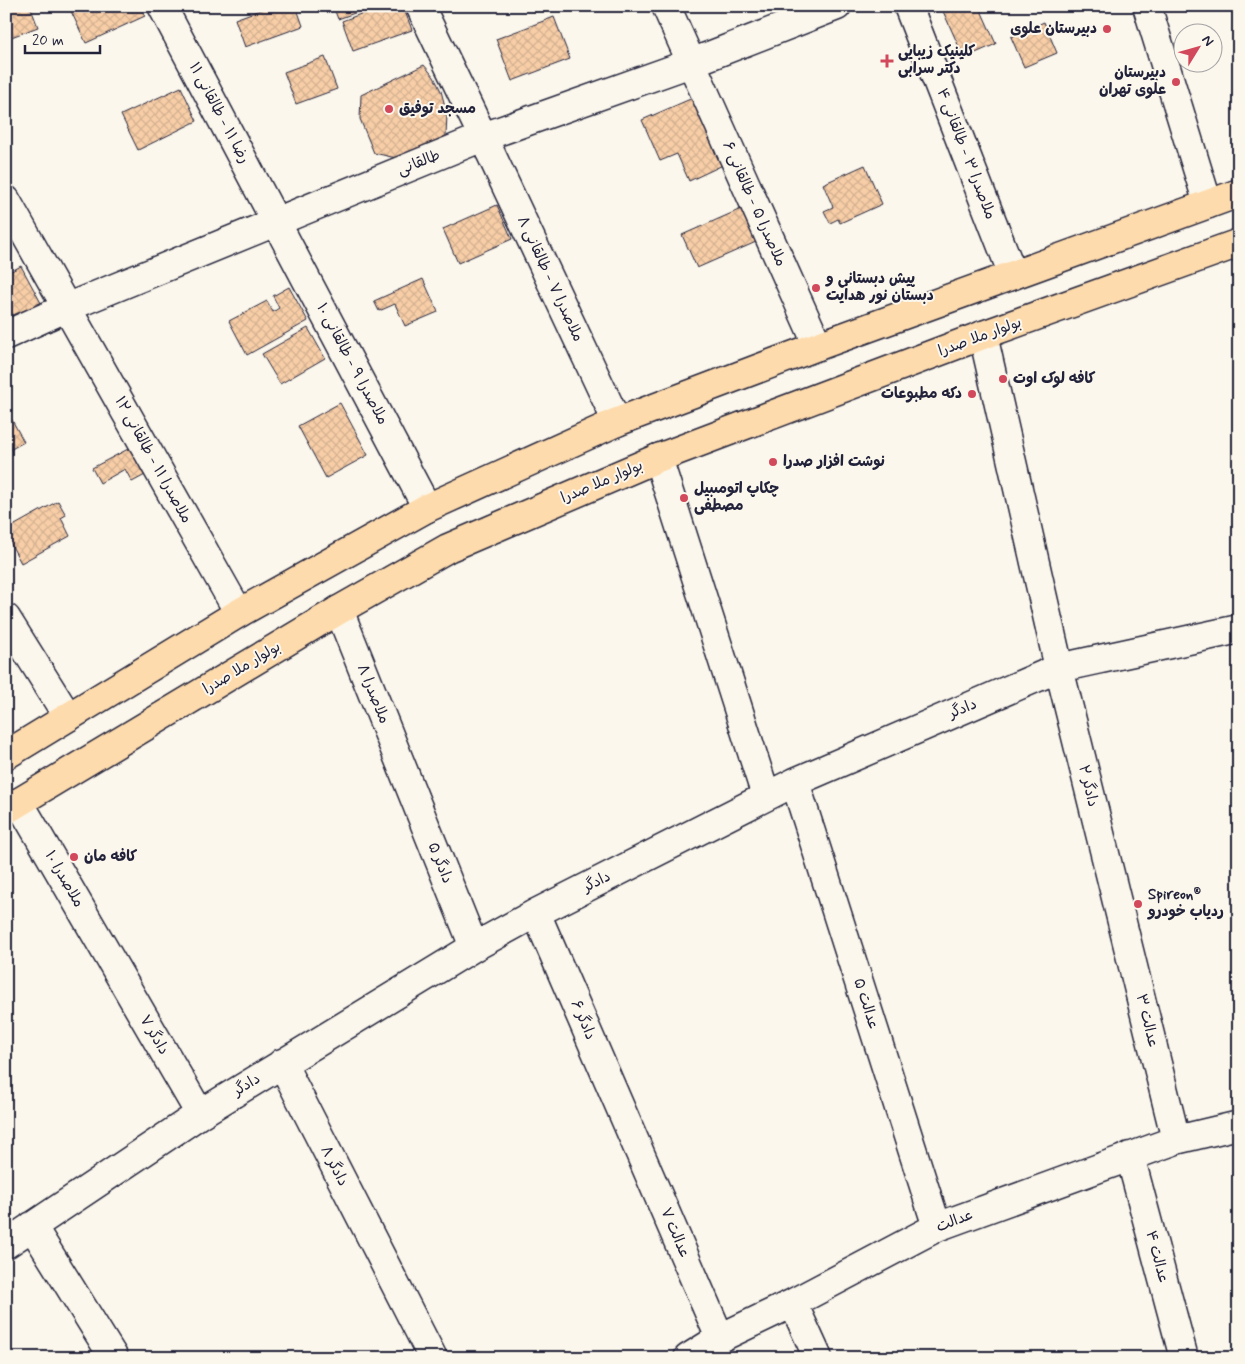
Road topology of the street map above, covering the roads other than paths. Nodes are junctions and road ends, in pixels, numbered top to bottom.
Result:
1 (162, 6) edge
2 (420, 6) edge
3 (666, 6) edge
4 (838, 6) edge
5 (908, 6) edge
6 (1147, 6) edge
7 (690, 63) junction
8 (483, 137) junction
9 (1239, 193) edge
10 (6, 200) edge
11 (1208, 204) junction
12 (276, 220) junction
13 (1239, 243) edge
14 (1013, 274) junction
15 (68, 307) junction
16 (6, 335) edge
17 (983, 335) junction
18 (818, 346) junction
19 (617, 422) junction
20 (658, 458) junction
21 (427, 508) junction
22 (339, 610) junction
23 (239, 612) junction
24 (1239, 628) edge
25 (9, 629) edge
26 (1059, 668) junction
27 (68, 717) junction
28 (6, 755) edge
29 (407, 779) joint
30 (794, 782) junction
31 (766, 796) junction
32 (12, 806) edge
33 (1117, 903) joint
34 (536, 913) junction
35 (474, 947) junction
36 (109, 957) joint
37 (282, 1063) junction
38 (200, 1114) junction
39 (1239, 1125) edge
40 (629, 1127) joint
41 (1176, 1140) junction
42 (1130, 1156) junction
43 (32, 1226) junction
44 (937, 1227) junction
45 (6, 1244) edge
46 (793, 1303) junction
47 (720, 1338) junction
48 (114, 1358) edge
49 (433, 1358) edge
50 (688, 1358) edge
51 (818, 1358) edge
52 (1184, 1358) edge

1 - 12 street, رضا ۱۱ - طالقانی ۱۱
2 - 8 street, ملاصدرا ۷ - طالقانی ۸
3 - 7 street, ملاصدرا ۵ - طالقانی ۶
4 - 7 street, طالقانی
5 - 14 street, ملاصدرا ۳ - طالقانی ۴
6 - 11 street
7 - 8 street, طالقانی
7 - 18 street, ملاصدرا ۵ - طالقانی ۶
8 - 12 street, طالقانی
8 - 19 street, ملاصدرا ۷ - طالقانی ۸
9 - 11 main road
10 - 15 street, ملاصدرا ۱۱ - طالقانی ۱۲
11 - 14 main road
12 - 15 street, طالقانی
12 - 21 street, ملاصدرا ۹ - طالقانی ۱۰
13 - 17 main road, بولوار ملا صدرا
14 - 18 main road
15 - 16 street, طالقانی
15 - 23 street, ملاصدرا ۱۱ - طالقانی ۱۲
17 - 20 main road, بولوار ملا صدرا
17 - 26 street, دادگر ۲
18 - 19 main road
19 - 21 main road
20 - 22 main road, بولوار ملا صدرا
20 - 31 street
21 - 23 main road
22 - 29 street, ملاصدرا ۸
22 - 32 main road, بولوار ملا صدرا
23 - 27 main road
24 - 26 street, دادگر
25 - 27 street
26 - 30 street, دادگر
26 - 33 street, دادگر ۲
27 - 28 main road
29 - 35 street, دادگر ۵
30 - 31 street, دادگر
30 - 44 street, عدالت ۵
31 - 34 street, دادگر
32 - 36 street, ملاصدرا ۱۰
33 - 41 street, عدالت ۳
34 - 35 street, دادگر
34 - 40 street, دادگر ۶
35 - 37 street, دادگر
36 - 38 street, دادگر ۷
37 - 38 street, دادگر
37 - 49 street, دادگر ۸
38 - 43 street, دادگر
39 - 41 street, عدالت
40 - 47 street, عدالت ۷
41 - 42 street, عدالت
42 - 44 street, عدالت
42 - 52 street, عدالت ۴
43 - 45 street, دادگر
43 - 48 street
44 - 46 street, عدالت
46 - 47 street, عدالت
46 - 51 street
47 - 50 street, عدالت

